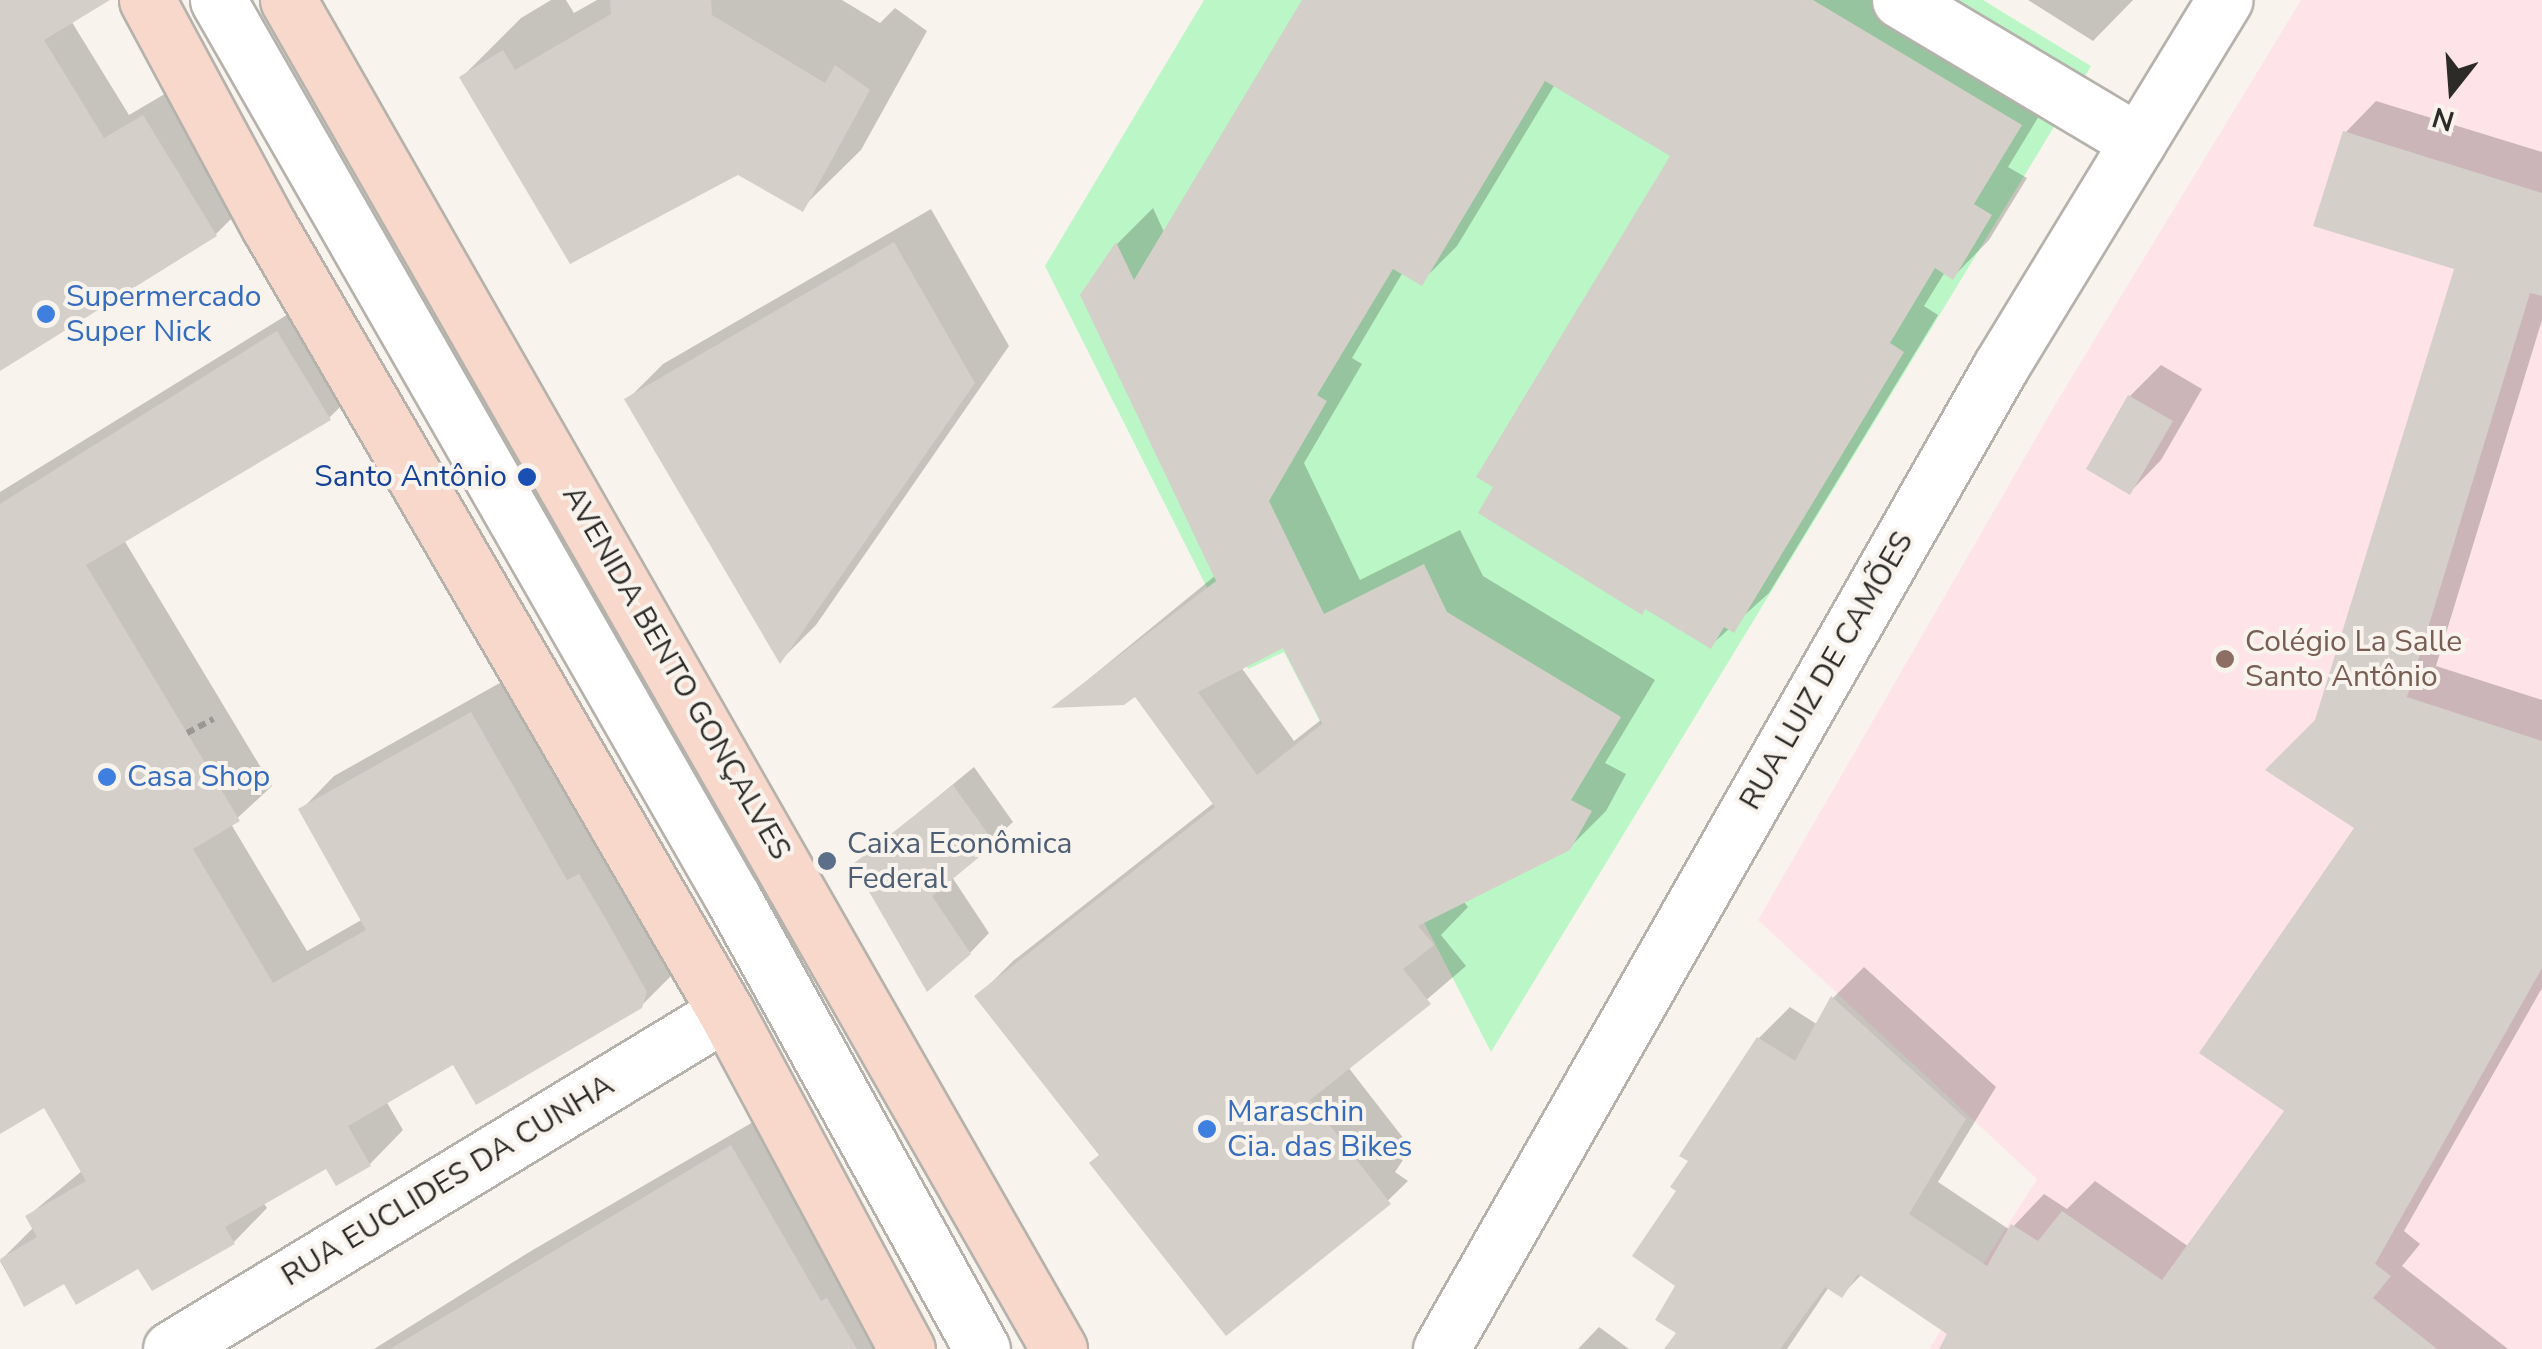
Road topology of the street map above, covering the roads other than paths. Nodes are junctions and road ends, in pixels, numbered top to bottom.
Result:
1 (147, 0) edge
2 (218, 0) edge
3 (288, 0) edge
4 (1900, 0) edge
5 (2224, 0) edge
6 (2138, 142) junction
7 (382, 167) junction
8 (270, 228) junction
9 (413, 342) junction
10 (726, 1012) junction
11 (171, 1349) edge
12 (907, 1349) edge
13 (982, 1349) edge
14 (1059, 1349) edge
15 (1442, 1349) edge

1 - 8 main road
2 - 9 street
3 - 7 main road, AVENIDA BENTO GONÇALVES
4 - 6 street
5 - 6 street, RUA LUIZ DE CAMÕES
6 - 15 street, RUA LUIZ DE CAMÕES
7 - 9 street
7 - 14 main road, AVENIDA BENTO GONÇALVES
8 - 9 street
8 - 10 main road
9 - 13 street
10 - 11 street, RUA EUCLIDES DA CUNHA
10 - 12 main road

